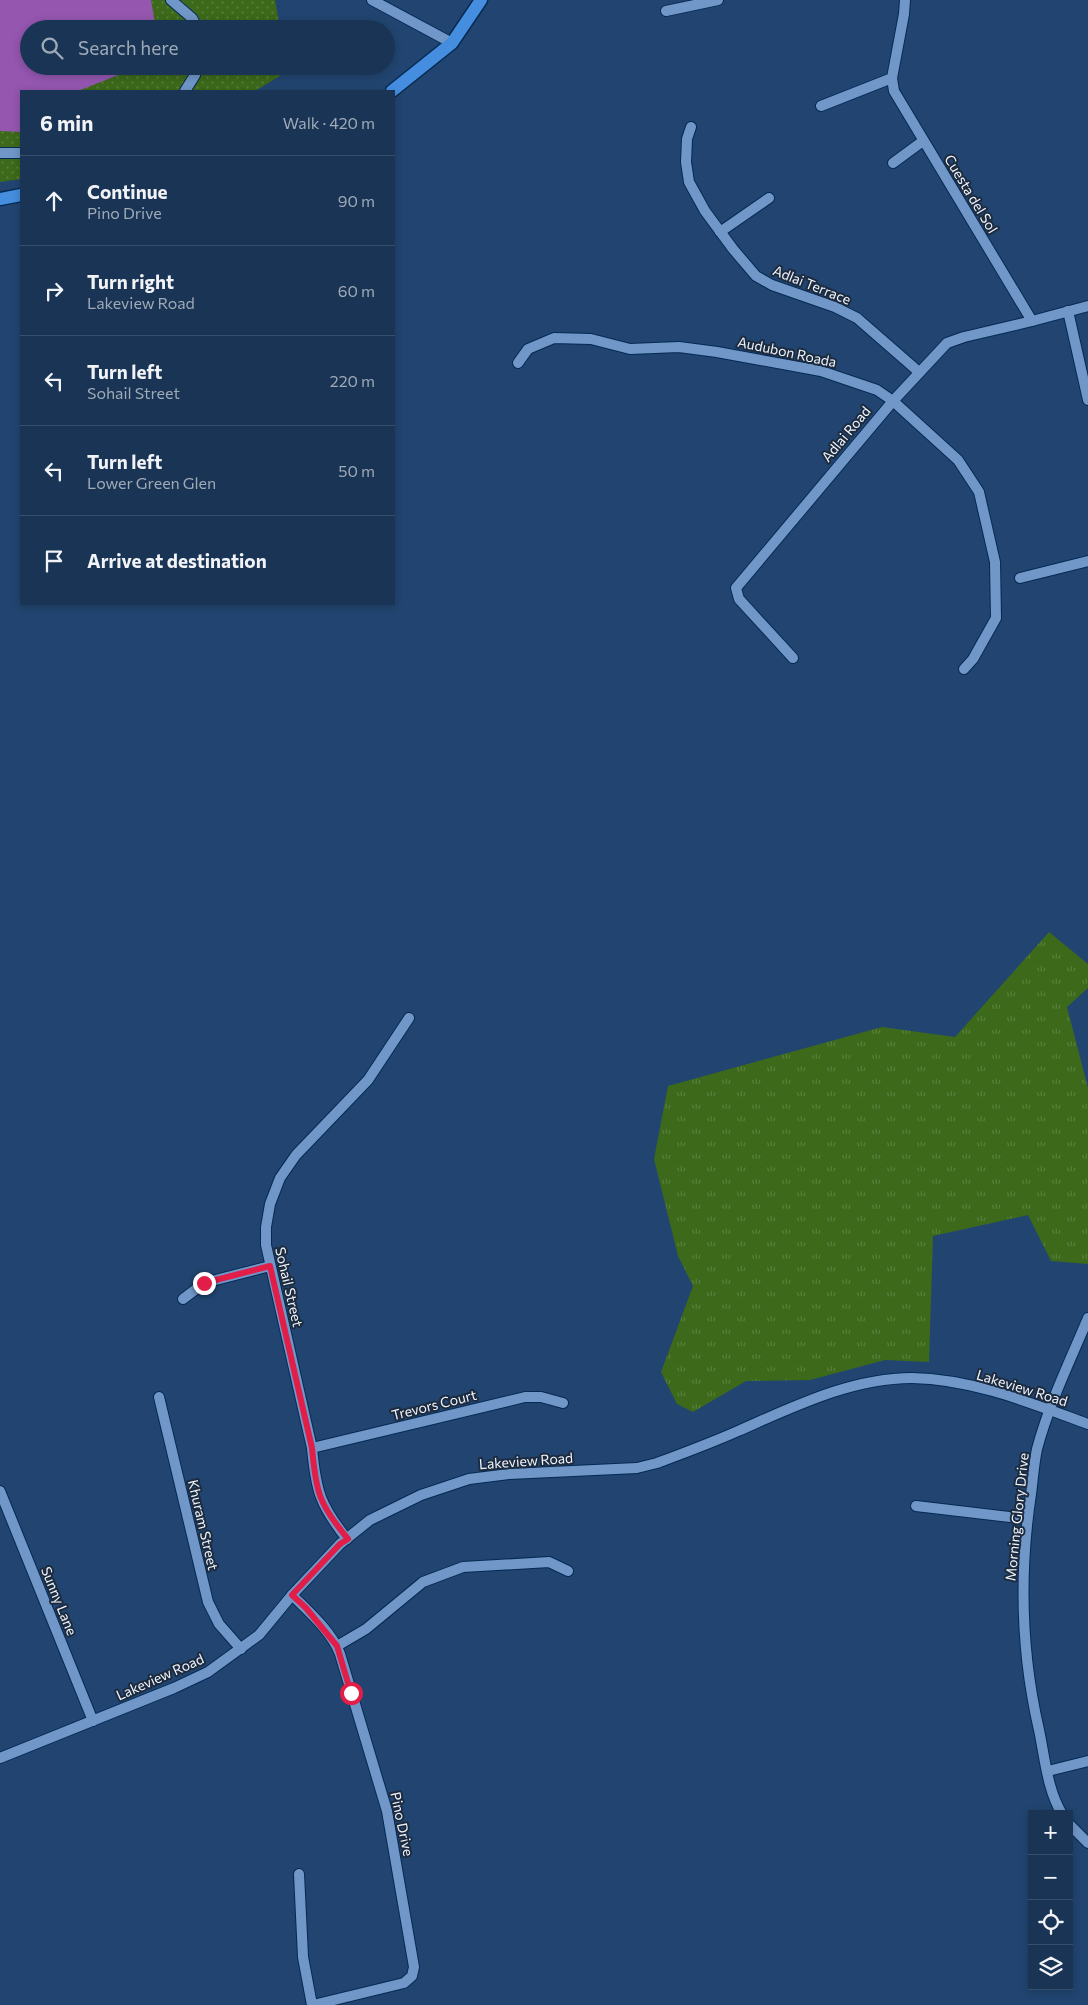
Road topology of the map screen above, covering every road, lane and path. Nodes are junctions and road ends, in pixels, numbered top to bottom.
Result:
1 (171, 0) edge
2 (372, 0) edge
3 (482, 0) edge
4 (718, 0) edge
5 (905, 0) edge
6 (666, 11) dead end
7 (193, 20) edge
8 (452, 43) junction
9 (195, 75) edge
10 (892, 78) junction
11 (186, 90) edge
12 (393, 90) edge
13 (821, 106) dead end
14 (690, 128) dead end
15 (923, 141) junction
16 (0, 152) edge
17 (20, 152) edge
18 (892, 164) dead end
19 (20, 195) edge
20 (769, 198) dead end
21 (0, 199) edge
22 (720, 232) junction
23 (1088, 306) edge
24 (1068, 311) junction
25 (1032, 321) junction
26 (518, 363) dead end
27 (919, 372) junction
28 (1088, 400) edge
29 (893, 401) junction
30 (1088, 562) edge
31 (1020, 578) dead end
32 (793, 658) dead end
33 (964, 669) dead end
34 (409, 1018) dead end
35 (270, 1266) junction
36 (183, 1300) dead end
37 (1088, 1318) edge
38 (159, 1397) dead end
39 (563, 1403) dead end
40 (1050, 1410) junction
41 (1088, 1424) edge
42 (312, 1448) junction
43 (0, 1491) edge
44 (916, 1506) dead end
45 (1027, 1519) junction
46 (348, 1539) junction
47 (568, 1571) dead end
48 (292, 1595) junction
49 (337, 1646) junction
50 (241, 1649) junction
51 (93, 1720) junction
52 (0, 1758) edge
53 (1088, 1761) edge
54 (1048, 1771) junction
55 (1060, 1810) edge
56 (1073, 1828) edge
57 (1088, 1842) edge
58 (299, 1874) dead end
59 (313, 2005) edge

1 - 7 street
2 - 8 street
3 - 8 main road
4 - 6 street
5 - 10 street, Cuesta del Sol
8 - 12 main road
9 - 11 street
10 - 13 street
10 - 15 street, Cuesta del Sol
14 - 22 street, Adlai Terrace
15 - 18 street
15 - 25 street, Cuesta del Sol
16 - 17 street
19 - 21 main road
20 - 22 street
22 - 27 street, Adlai Terrace
23 - 24 street, Adlai Road
24 - 25 street, Adlai Road
24 - 28 street
25 - 27 street, Adlai Road
26 - 29 street, Audubon Roada
27 - 29 street, Adlai Road
29 - 32 street, Adlai Road
29 - 33 street, Audubon Roada
30 - 31 street
34 - 35 street, Sohail Street
35 - 36 street
35 - 42 street, Sohail Street
37 - 40 street, Morning Glory Drive
38 - 50 street, Khuram Street
39 - 42 street, Trevors Court
40 - 41 street, Lakeview Road
40 - 45 street, Morning Glory Drive
40 - 46 street, Lakeview Road
42 - 46 street, Sohail Street
43 - 51 street, Sunny Lane
44 - 45 street
45 - 54 street, Morning Glory Drive
46 - 48 street, Lakeview Road
47 - 49 street
48 - 49 street, Pino Drive
48 - 50 street, Lakeview Road
49 - 59 street, Pino Drive
50 - 51 street, Lakeview Road
51 - 52 street, Lakeview Road
53 - 54 street
54 - 55 street, Morning Glory Drive
56 - 57 street
58 - 59 street

